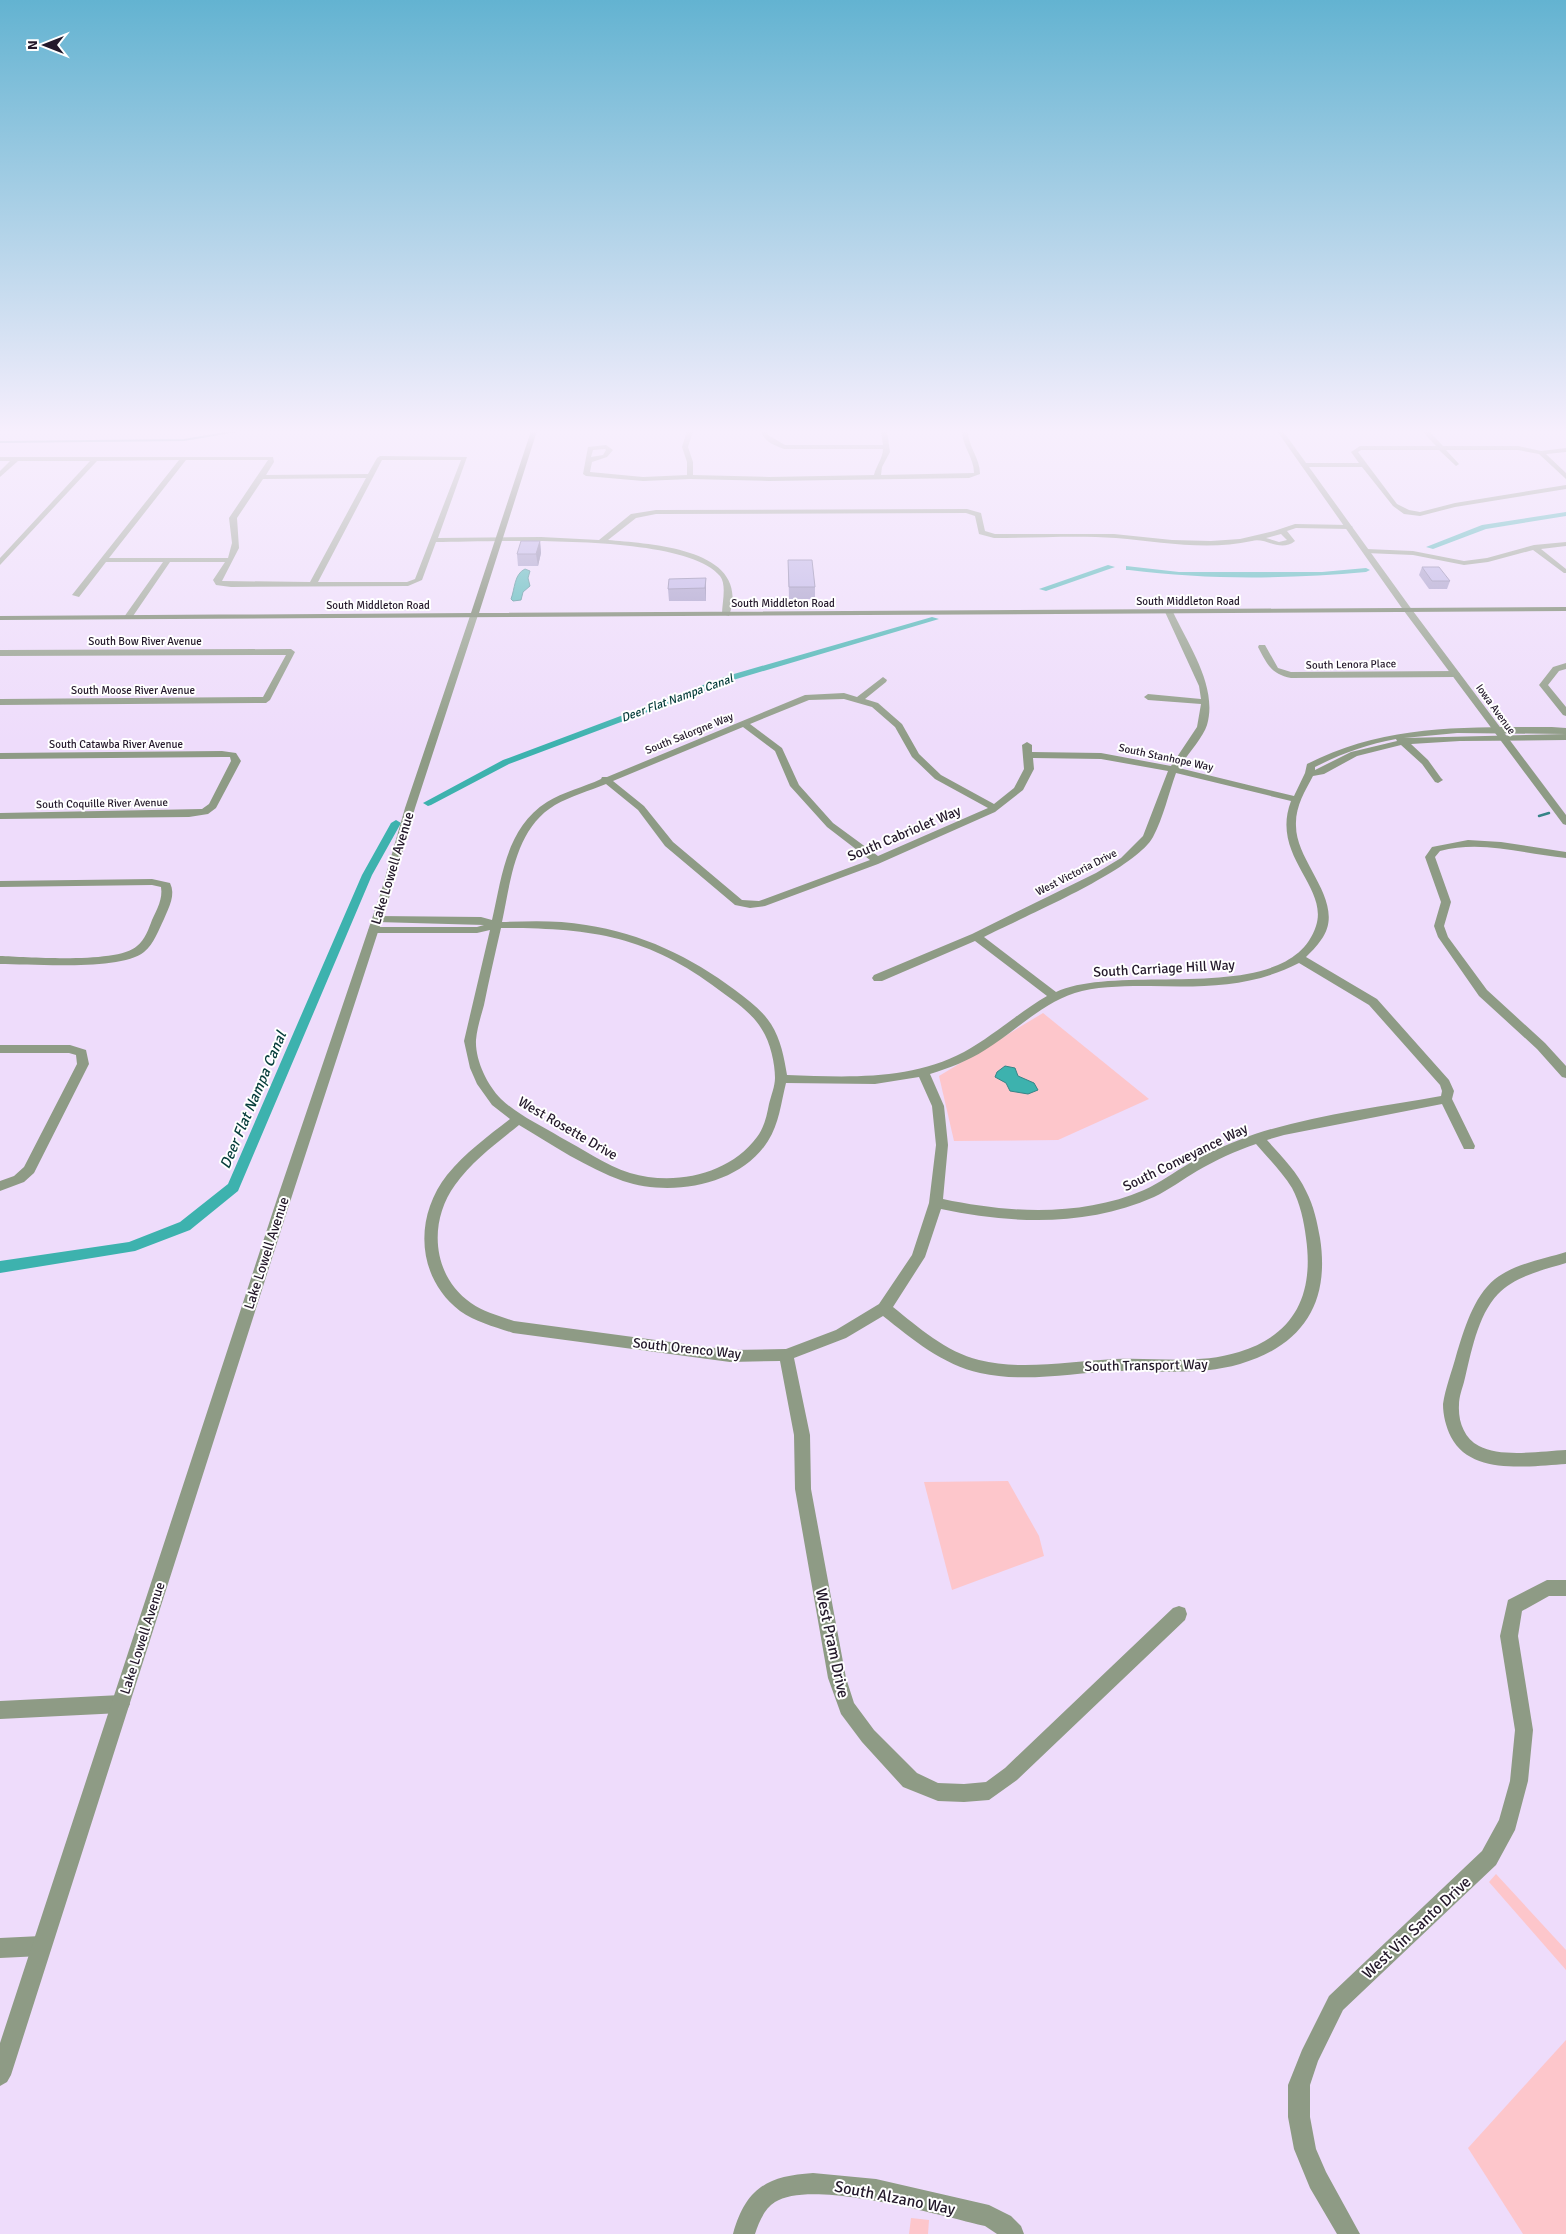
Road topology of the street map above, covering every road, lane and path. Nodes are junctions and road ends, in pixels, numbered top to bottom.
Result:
1 (26, 535) edge
2 (123, 535) edge
3 (234, 535) edge
4 (338, 535) edge
5 (436, 535) edge
6 (500, 535) edge
7 (609, 535) edge
8 (984, 535) edge
9 (1265, 535) edge
10 (1288, 535) edge
11 (1355, 535) edge
12 (1258, 537) junction
13 (434, 540) junction
14 (498, 540) junction
15 (600, 542) junction
16 (1566, 544) edge
17 (1534, 547) junction
18 (1366, 552) junction
19 (104, 560) junction
20 (168, 560) junction
21 (230, 560) junction
22 (0, 564) edge
23 (1564, 571) dead end
24 (313, 584) junction
25 (76, 595) dead end
26 (1566, 608) edge
27 (1407, 609) junction
28 (1169, 612) junction
29 (726, 614) junction
30 (474, 616) junction
31 (128, 617) junction
32 (0, 618) edge
33 (1262, 647) dead end
34 (0, 653) edge
35 (1566, 666) edge
36 (1456, 674) junction
37 (883, 680) dead end
38 (1148, 697) dead end
39 (266, 700) joint
40 (859, 700) junction
41 (0, 702) edge
42 (1206, 702) junction
43 (1566, 713) edge
44 (743, 723) junction
45 (1566, 731) edge
46 (1500, 734) junction
47 (1566, 737) edge
48 (1400, 739) junction
49 (1028, 750) joint
50 (0, 756) edge
51 (1173, 769) junction
52 (605, 779) junction
53 (1438, 780) dead end
54 (1295, 800) junction
55 (994, 808) junction
56 (205, 812) joint
57 (0, 816) edge
58 (534, 816) joint
59 (1566, 822) edge
60 (1566, 855) edge
61 (877, 860) junction
62 (0, 884) edge
63 (375, 925) junction
64 (496, 925) junction
65 (976, 936) junction
66 (1300, 959) junction
67 (0, 960) edge
68 (878, 978) dead end
69 (1054, 996) junction
70 (0, 1050) edge
71 (923, 1073) junction
72 (1566, 1074) edge
73 (781, 1079) junction
74 (1446, 1099) junction
75 (518, 1119) junction
76 (1258, 1138) junction
77 (1469, 1146) dead end
78 (0, 1186) edge
79 (936, 1203) junction
80 (1566, 1256) edge
81 (884, 1308) junction
82 (786, 1355) junction
83 (1566, 1457) edge
84 (1566, 1588) edge
85 (1179, 1614) dead end
86 (121, 1704) junction
87 (0, 1710) edge
88 (41, 1946) junction
89 (0, 1948) edge
90 (0, 2075) edge
91 (744, 2234) edge
92 (1013, 2234) edge
93 (1349, 2234) edge

1 - 22 street
2 - 19 street
3 - 21 street
4 - 24 street
5 - 13 street
6 - 14 main road, Lake Lowell Avenue
7 - 15 street
8 - 12 street
9 - 12 street
10 - 12 street
11 - 18 street, Iowa Avenue
13 - 14 street
13 - 24 street
14 - 15 street
14 - 30 main road, Lake Lowell Avenue
15 - 29 street
16 - 17 street
17 - 18 street
17 - 23 street
18 - 27 street, Iowa Avenue
19 - 20 street
19 - 25 street
20 - 21 street
20 - 31 street
21 - 24 street
26 - 27 main road, South Middleton Road
27 - 28 main road, South Middleton Road
27 - 36 street, Iowa Avenue
28 - 29 main road, South Middleton Road
28 - 42 street, West Victoria Drive
29 - 30 main road, South Middleton Road
30 - 31 main road, South Middleton Road
30 - 63 street, Lake Lowell Avenue
31 - 32 main road, South Middleton Road
33 - 36 street, South Lenora Place
34 - 39 street, South Bow River Avenue
35 - 43 street
36 - 46 street, Iowa Avenue
37 - 40 street
38 - 42 street
39 - 41 street, South Moose River Avenue
40 - 44 street, South Salorgne Way
40 - 55 street, South Salorgne Way
42 - 51 street, West Victoria Drive
44 - 52 street, South Salorgne Way
44 - 61 street
45 - 46 street
46 - 47 street
46 - 48 street, South Carriage Hill Way
46 - 59 street, Iowa Avenue
48 - 53 street
48 - 54 street, South Carriage Hill Way
49 - 51 street, South Stanhope Way
49 - 55 street, South Cabriolet Way
50 - 56 street, South Catawba River Avenue
51 - 54 street, South Stanhope Way
51 - 65 street, West Victoria Drive
52 - 58 street, South Salorgne Way
52 - 61 street, South Cabriolet Way
54 - 66 street, South Carriage Hill Way
55 - 61 street, South Cabriolet Way
56 - 57 street, South Coquille River Avenue
58 - 64 street, West Rosette Drive
60 - 72 street
62 - 67 street
63 - 64 street
63 - 86 street, Lake Lowell Avenue
64 - 73 street
64 - 75 street, West Rosette Drive
65 - 68 street, West Victoria Drive
65 - 69 street
66 - 69 street, South Carriage Hill Way
66 - 74 street
69 - 71 street, South Carriage Hill Way
70 - 78 street
71 - 73 street, South Carriage Hill Way
71 - 79 street, South Orenco Way
73 - 75 street, West Rosette Drive
74 - 76 street, South Conveyance Way
74 - 77 street
75 - 82 street, South Orenco Way
76 - 79 street, South Conveyance Way
76 - 81 street, South Transport Way
79 - 81 street, South Orenco Way
80 - 83 street
81 - 82 street, South Orenco Way
82 - 85 street, West Pram Drive
84 - 93 street, West Vin Santo Drive
86 - 87 street
86 - 88 street, Lake Lowell Avenue
88 - 89 street
88 - 90 street, Lake Lowell Avenue
91 - 92 street, South Alzano Way

